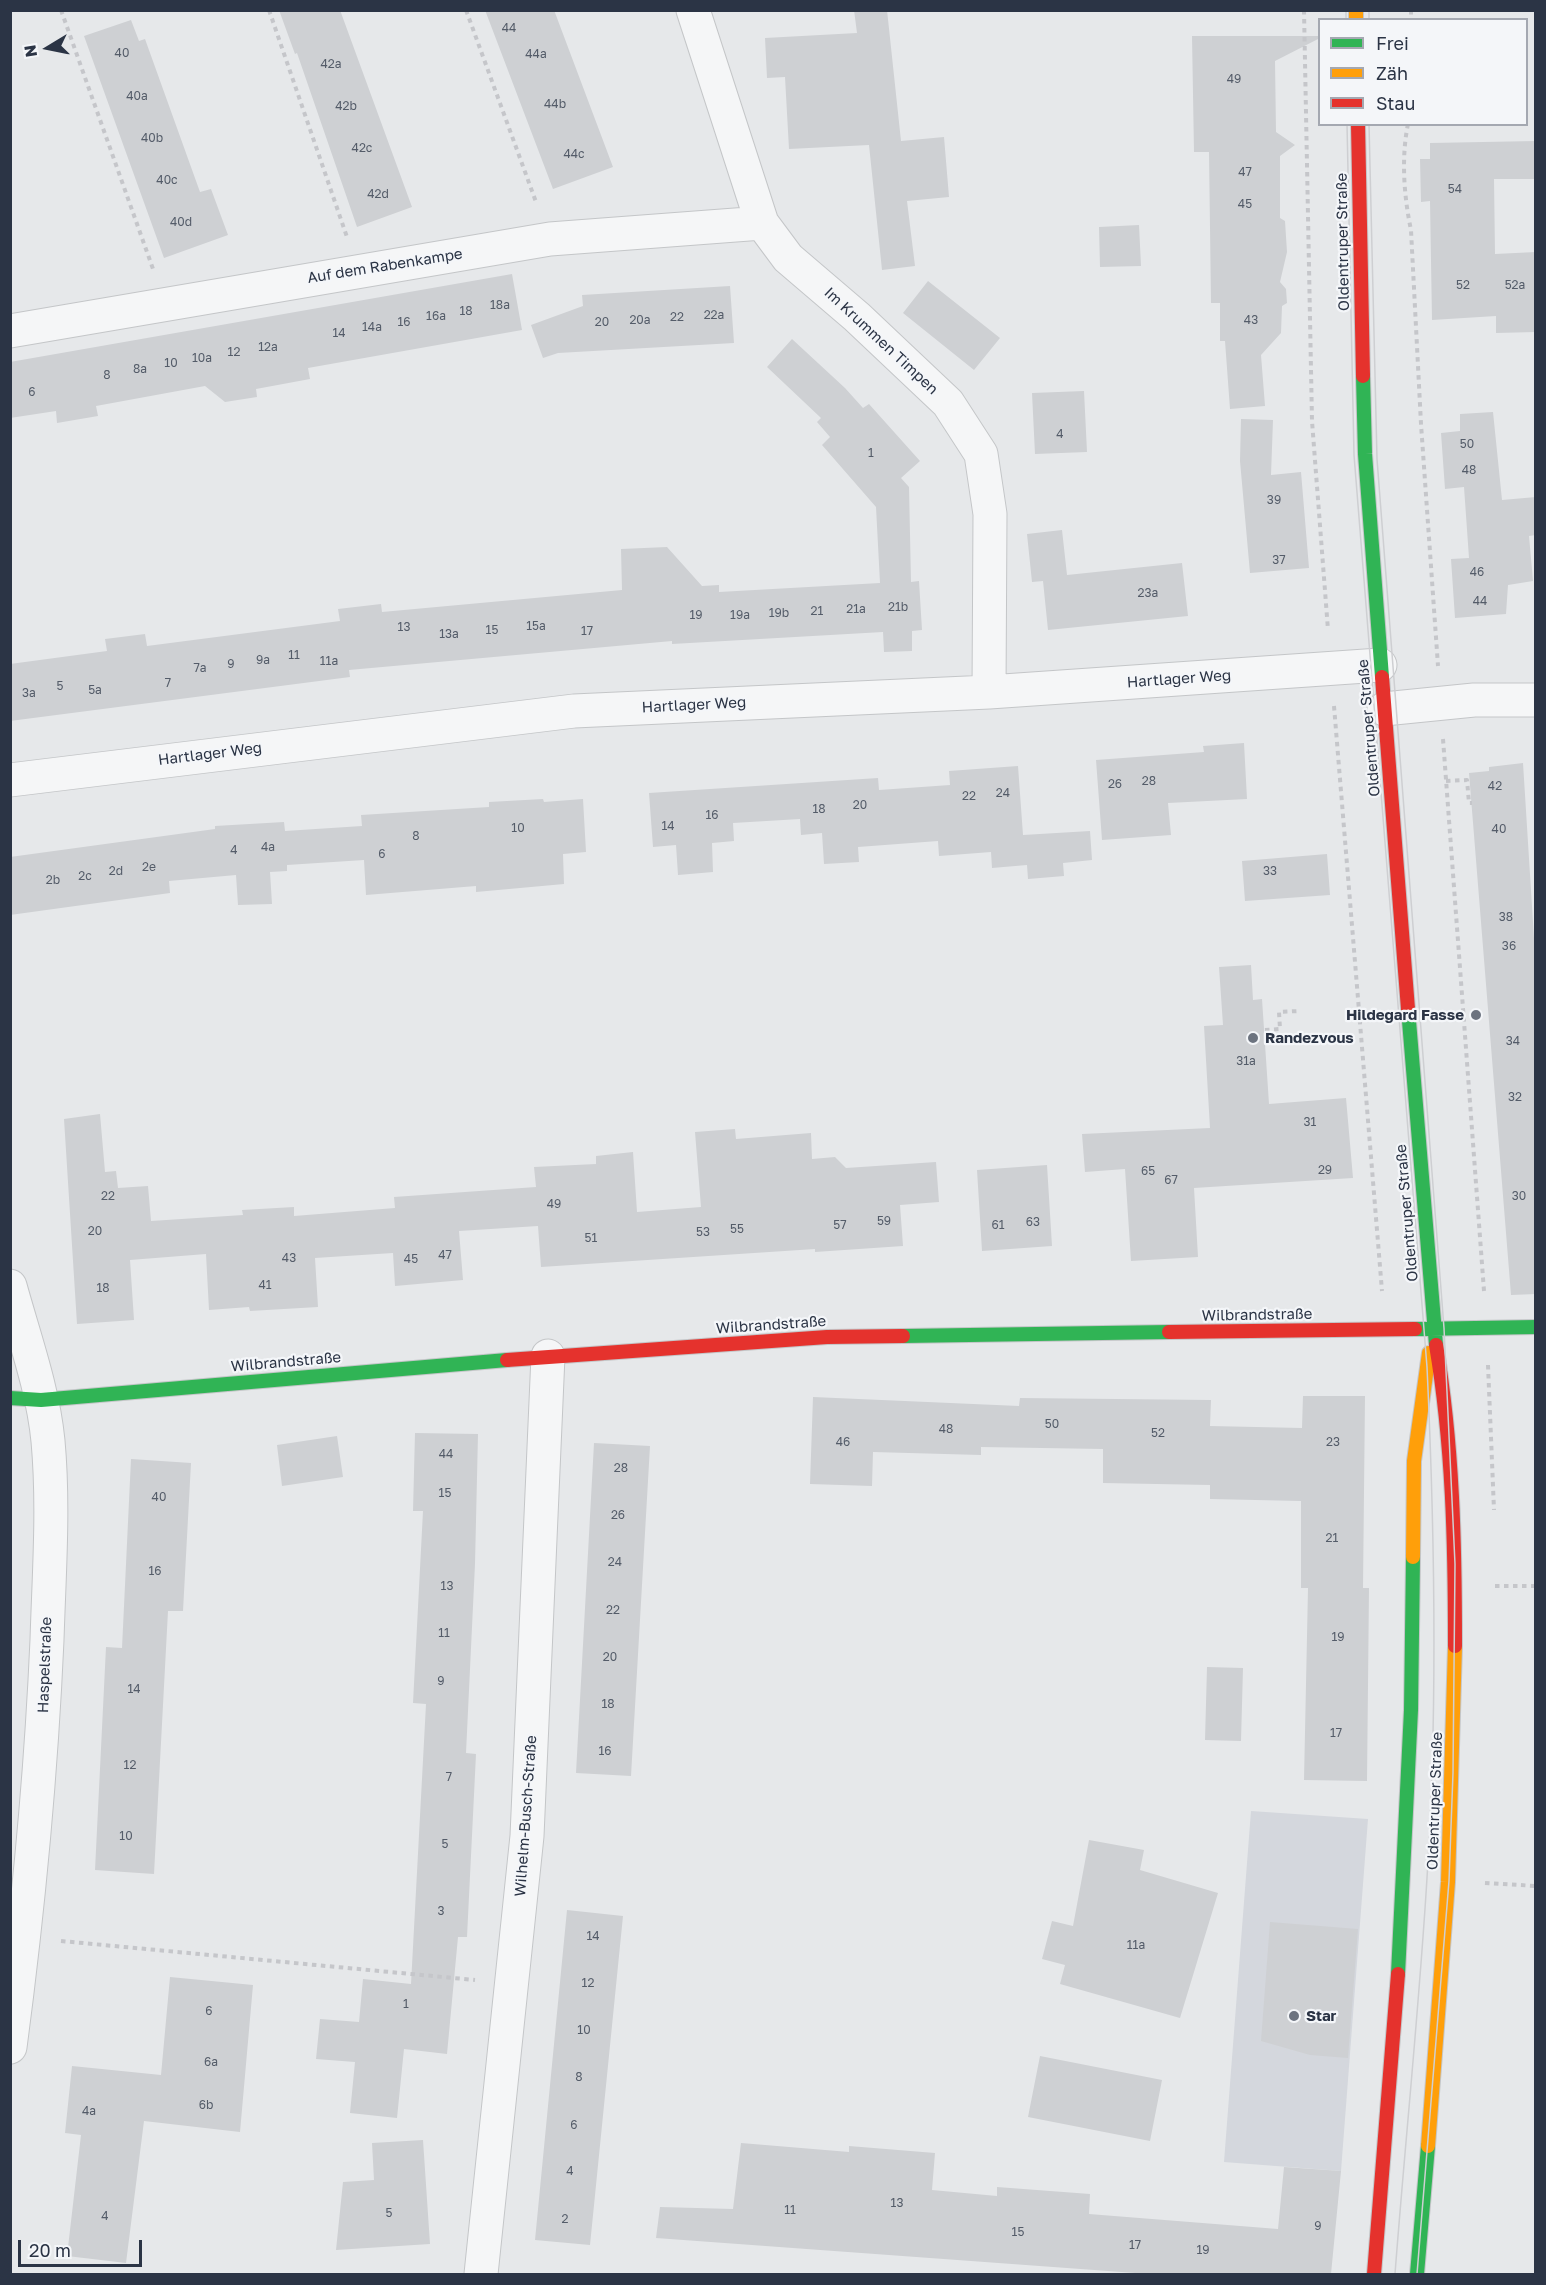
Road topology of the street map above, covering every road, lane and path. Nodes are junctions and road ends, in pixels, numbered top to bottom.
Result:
1 (61, 10) edge
2 (269, 10) edge
3 (466, 10) edge
4 (693, 10) edge
5 (1304, 10) edge
6 (1358, 126) edge
7 (762, 223) junction
8 (550, 239) junction
9 (358, 270) junction
10 (165, 304) junction
11 (10, 331) edge
12 (1380, 665) junction
13 (1331, 669) junction
14 (989, 692) junction
15 (1536, 700) edge
16 (1384, 709) junction
17 (10, 780) edge
18 (1446, 781) dead end
19 (1472, 803) dead end
20 (1299, 1011) dead end
21 (1265, 1030) dead end
22 (10, 1286) edge
23 (1536, 1327) edge
24 (1433, 1328) junction
25 (1385, 1329) junction
26 (548, 1356) junction
27 (26, 1399) edge
28 (1495, 1586) dead end
29 (1536, 1586) edge
30 (24, 1937) junction
31 (512, 1984) junction
32 (10, 2047) edge
33 (481, 2274) edge
34 (1374, 2274) edge
35 (1416, 2274) edge

1 - 10 path
2 - 9 path
3 - 8 path
4 - 7 street, Im Krummen Timpen
5 - 13 path
6 - 12 street, Oldentruper Straße
7 - 8 street, Auf dem Rabenkampe
7 - 14 street, Im Krummen Timpen
8 - 9 street, Auf dem Rabenkampe
9 - 10 street, Auf dem Rabenkampe
10 - 11 street, Auf dem Rabenkampe
12 - 13 street, Hartlager Weg
12 - 16 street, Oldentruper Straße
13 - 14 street, Hartlager Weg
13 - 25 path
14 - 17 street, Hartlager Weg
15 - 16 street
16 - 24 street, Oldentruper Straße
18 - 19 path
20 - 21 path
22 - 27 street, Haspelstraße
23 - 24 street, Wilbrandstraße
24 - 25 street, Wilbrandstraße
24 - 34 street, Oldentruper Straße
24 - 35 street, Oldentruper Straße
25 - 26 street, Wilbrandstraße
26 - 27 street, Wilbrandstraße
26 - 31 street, Wilhelm-Busch-Straße
27 - 30 street, Haspelstraße
28 - 29 path
30 - 31 path
30 - 32 street, Haspelstraße
31 - 33 street, Wilhelm-Busch-Straße

